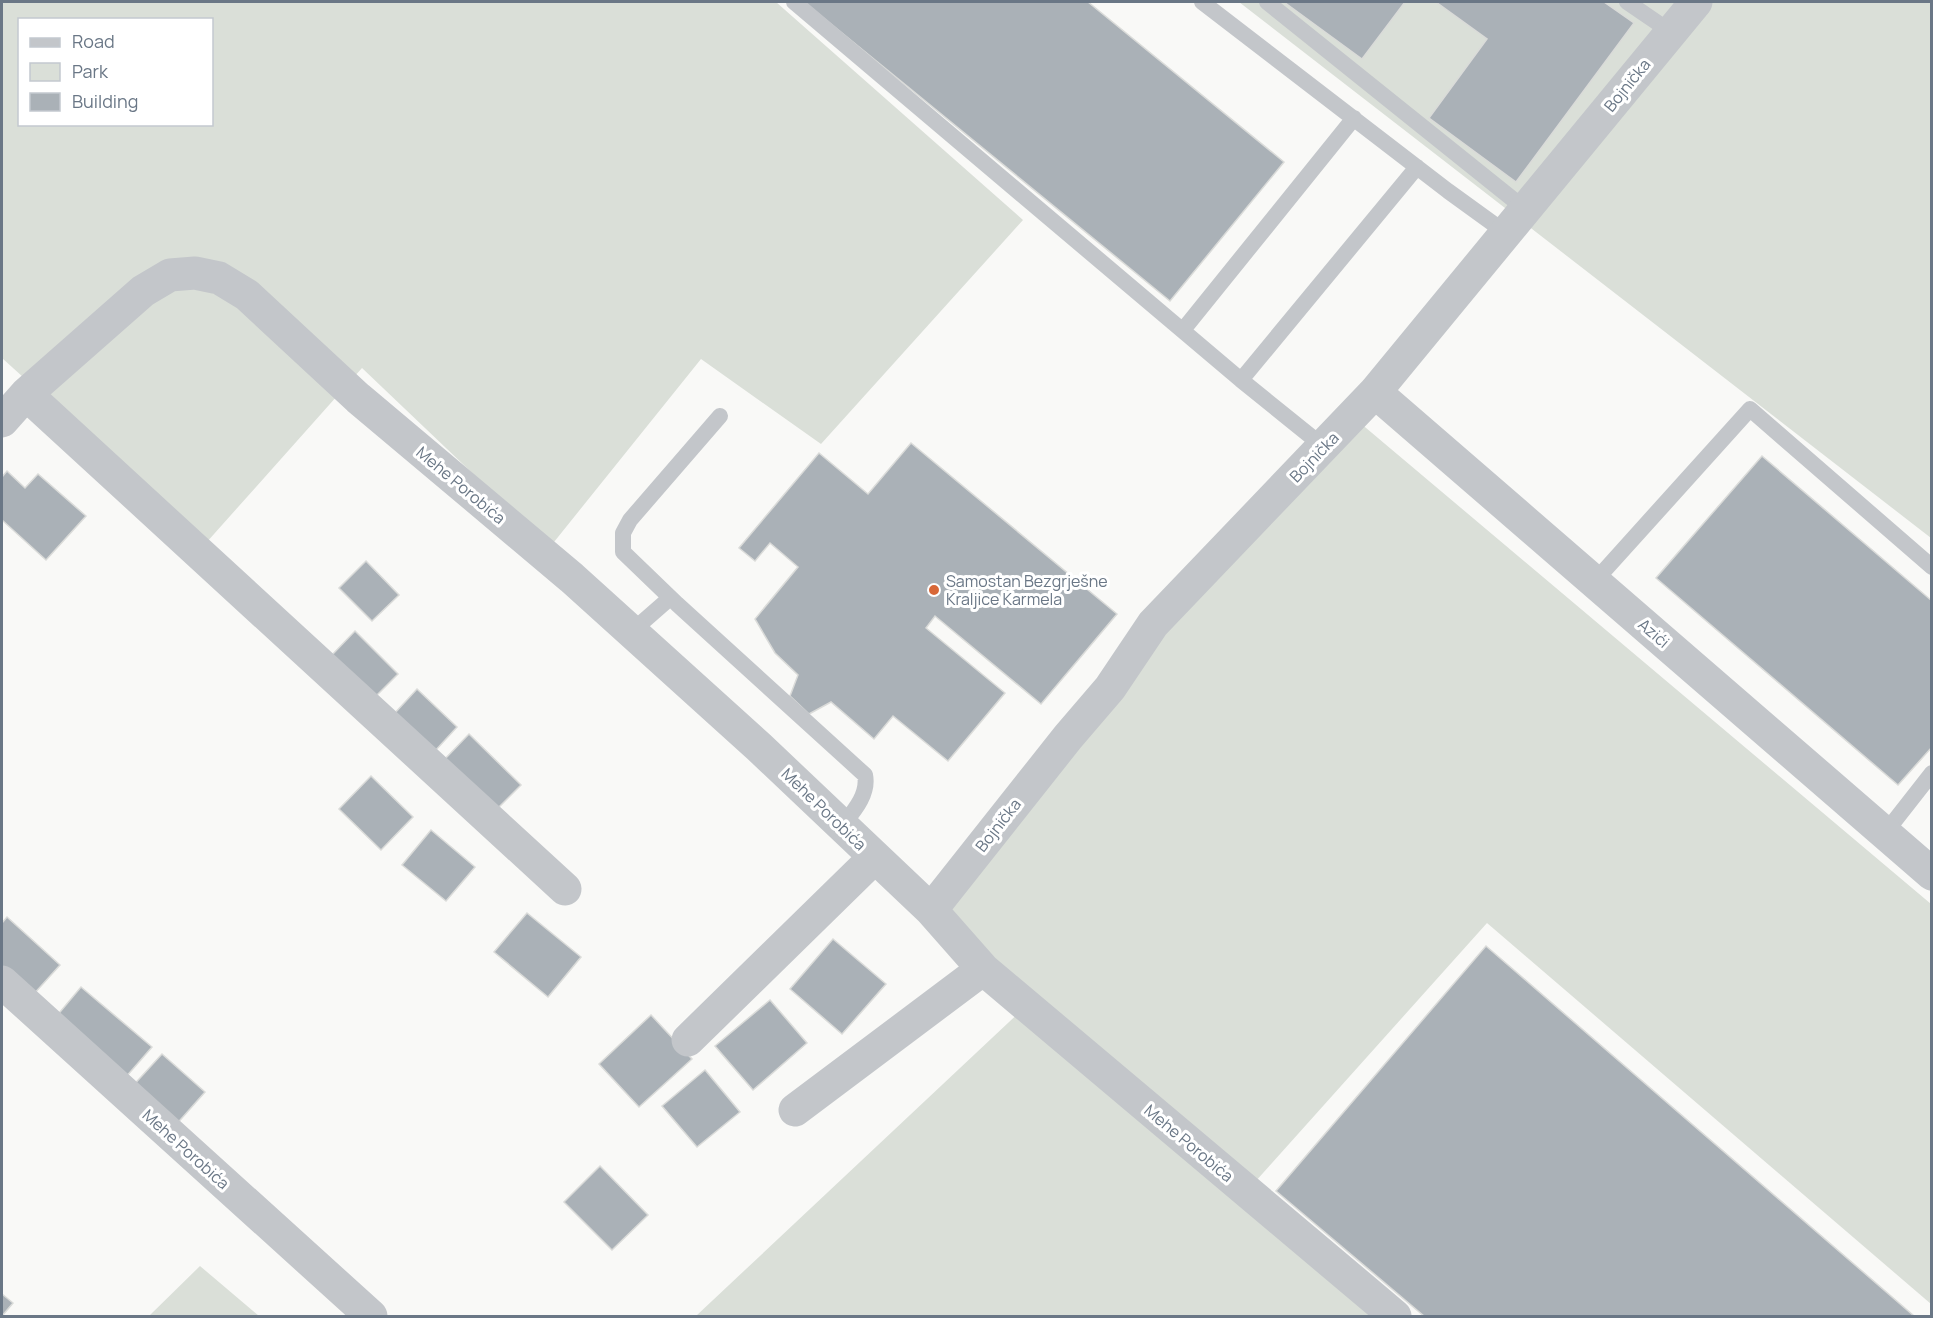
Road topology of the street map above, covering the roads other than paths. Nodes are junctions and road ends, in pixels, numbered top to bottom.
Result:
1 (794, 2) edge
2 (1202, 2) edge
3 (1266, 2) edge
4 (1627, 2) edge
5 (1696, 2) edge
6 (1671, 32) junction
7 (1354, 118) junction
8 (1417, 167) junction
9 (1516, 221) junction
10 (1183, 330) junction
11 (1241, 380) junction
12 (1375, 392) junction
13 (26, 394) junction
14 (720, 416) dead end
15 (2, 421) edge
16 (1324, 447) junction
17 (1932, 567) edge
18 (1594, 582) junction
19 (670, 597) junction
20 (630, 633) junction
21 (1932, 773) edge
22 (842, 826) junction
23 (1886, 833) junction
24 (875, 857) junction
25 (1932, 874) edge
26 (564, 889) dead end
27 (931, 910) junction
28 (983, 969) junction
29 (2, 982) edge
30 (687, 1040) dead end
31 (795, 1110) dead end
32 (371, 1317) edge
33 (1395, 1317) edge

1 - 10 lane
2 - 7 lane
3 - 9 lane
4 - 6 lane
5 - 6 street, Bojnička
6 - 9 street, Bojnička
7 - 8 lane
7 - 10 lane
8 - 9 lane
8 - 11 lane
9 - 12 street, Bojnička
10 - 11 lane
11 - 16 lane
12 - 16 street, Bojnička
12 - 18 street, Azići
13 - 15 street, Mehe Porobića
13 - 20 street, Mehe Porobića
13 - 26 street
14 - 19 lane
16 - 27 street, Bojnička
17 - 18 lane
18 - 23 street, Azići
19 - 20 lane
19 - 22 lane
20 - 22 street, Mehe Porobića
21 - 23 lane
22 - 24 street, Mehe Porobića
23 - 25 street, Azići
24 - 27 street, Mehe Porobića
24 - 30 street, Mehe Porobića
27 - 28 street, Mehe Porobića
28 - 31 street
28 - 33 street, Mehe Porobića
29 - 32 street, Mehe Porobića

